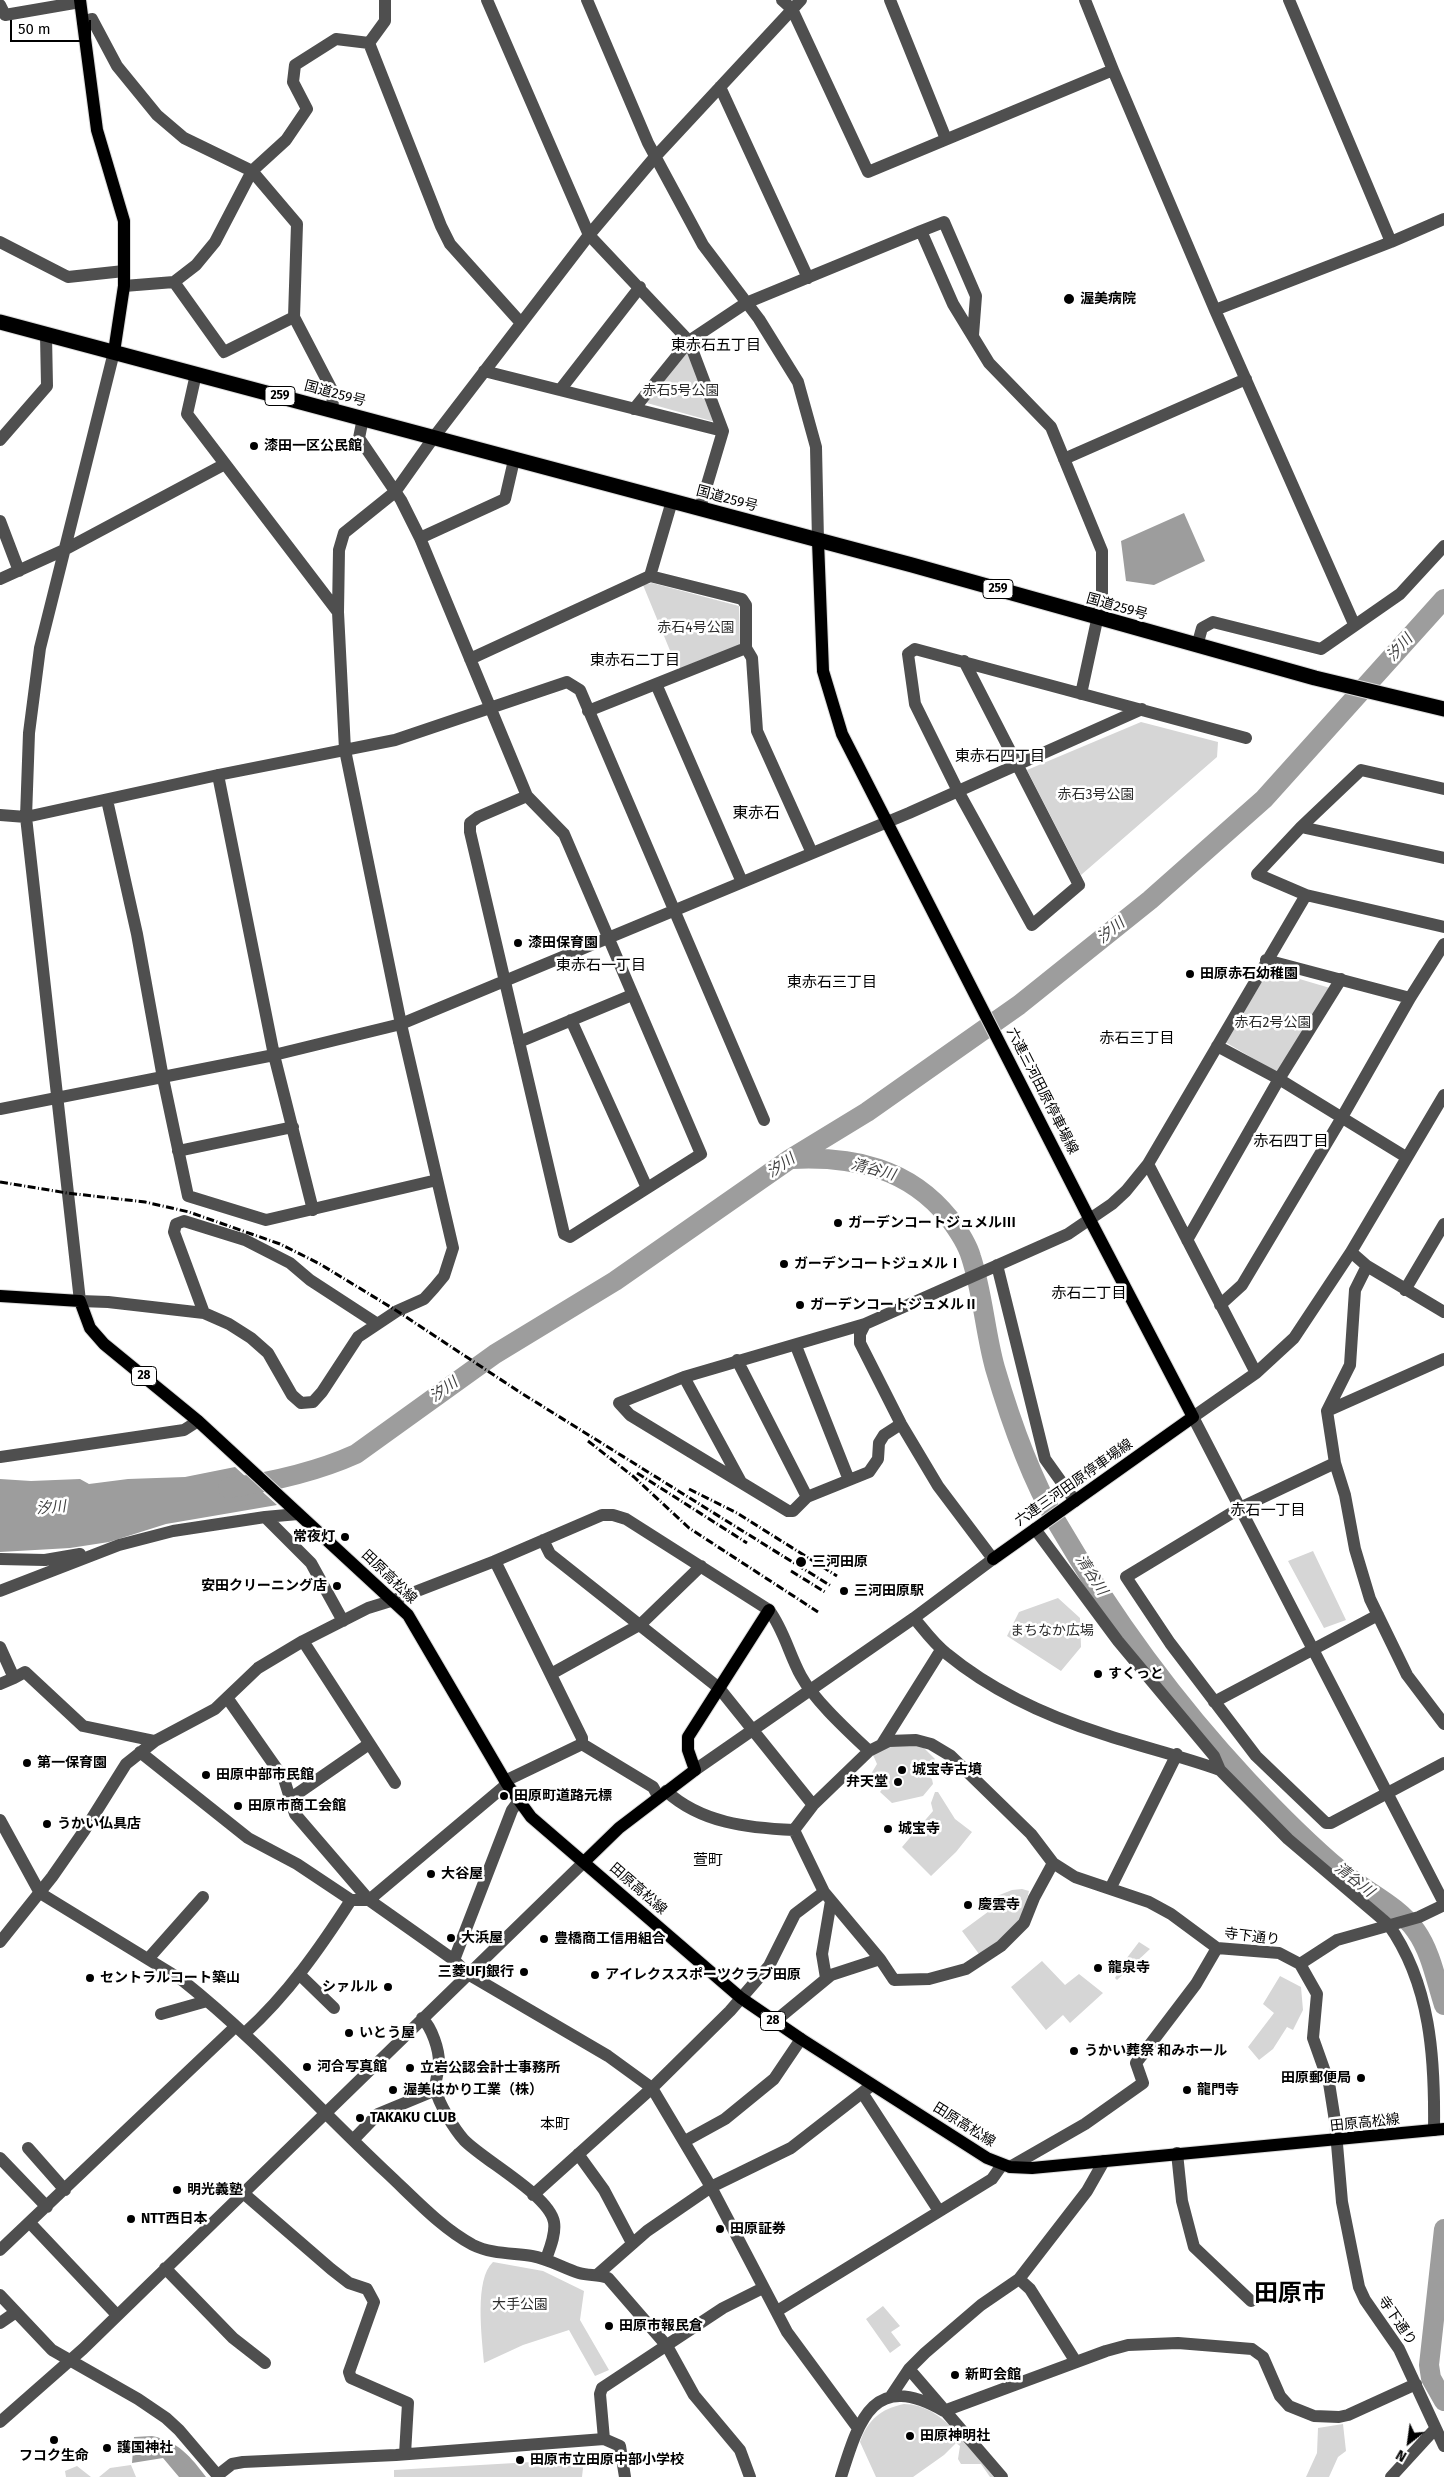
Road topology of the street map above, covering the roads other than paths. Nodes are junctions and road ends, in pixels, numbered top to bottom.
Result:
1 (385, 0) edge
2 (487, 0) edge
3 (587, 0) edge
4 (782, 0) edge
5 (890, 0) edge
6 (1085, 0) edge
7 (1289, 0) edge
8 (80, 1) edge
9 (0, 5) edge
10 (796, 5) edge
11 (83, 22) junction
12 (369, 43) junction
13 (1112, 70) junction
14 (720, 87) junction
15 (946, 140) junction
16 (655, 157) junction
17 (252, 171) junction
18 (1444, 219) edge
19 (921, 231) junction
20 (589, 235) junction
21 (0, 242) edge
22 (1391, 242) junction
23 (124, 271) junction
24 (808, 278) junction
25 (174, 282) junction
26 (124, 286) junction
27 (640, 287) junction
28 (746, 303) junction
29 (1215, 310) junction
30 (294, 317) junction
31 (0, 322) edge
32 (521, 323) junction
33 (46, 335) junction
34 (973, 335) junction
35 (689, 341) junction
36 (114, 352) junction
37 (484, 371) junction
38 (196, 374) junction
39 (1246, 379) junction
40 (560, 390) junction
41 (634, 409) junction
42 (333, 410) junction
43 (363, 418) junction
44 (722, 431) junction
45 (434, 437) junction
46 (0, 440) edge
47 (1064, 459) junction
48 (514, 460) junction
49 (225, 464) junction
50 (395, 492) junction
51 (672, 501) junction
52 (700, 508) junction
53 (0, 521) edge
54 (420, 538) junction
55 (818, 541) junction
56 (1444, 546) edge
57 (64, 550) junction
58 (19, 571) junction
59 (650, 576) junction
60 (0, 579) edge
61 (338, 612) junction
62 (1099, 618) junction
63 (1354, 624) junction
64 (1197, 646) junction
65 (746, 648) junction
66 (470, 659) junction
67 (964, 661) junction
68 (656, 684) junction
69 (1081, 694) junction
70 (489, 708) junction
71 (1444, 708) edge
72 (1142, 709) junction
73 (588, 711) junction
74 (1246, 738) dead end
75 (345, 750) junction
76 (1016, 765) junction
77 (218, 775) junction
78 (1444, 789) edge
79 (958, 791) junction
80 (527, 796) junction
81 (107, 800) junction
82 (0, 815) edge
83 (26, 817) junction
84 (888, 821) junction
85 (1301, 827) junction
86 (812, 853) junction
87 (1444, 858) edge
88 (742, 882) junction
89 (1306, 895) junction
90 (674, 910) junction
91 (1444, 927) edge
92 (607, 937) junction
93 (1444, 944) edge
94 (1266, 960) junction
95 (506, 979) junction
96 (1341, 979) junction
97 (632, 995) junction
98 (1410, 998) junction
99 (571, 1020) junction
100 (401, 1024) junction
101 (519, 1042) junction
102 (1217, 1046) junction
103 (274, 1054) junction
104 (163, 1078) junction
105 (1279, 1079) junction
106 (1444, 1095) edge
107 (57, 1099) junction
108 (0, 1109) edge
109 (1341, 1119) junction
110 (764, 1120) dead end
111 (293, 1127) junction
112 (178, 1151) junction
113 (1406, 1157) junction
114 (1148, 1164) junction
115 (437, 1180) junction
116 (647, 1188) junction
117 (312, 1210) junction
118 (1089, 1218) junction
119 (1444, 1224) edge
120 (1187, 1240) junction
121 (1351, 1252) junction
122 (997, 1265) junction
123 (1367, 1266) junction
124 (1405, 1290) junction
125 (0, 1296) edge
126 (80, 1301) junction
127 (1220, 1306) junction
128 (1444, 1312) edge
129 (204, 1313) junction
130 (376, 1324) junction
131 (864, 1324) junction
132 (796, 1346) junction
133 (1444, 1359) edge
134 (737, 1360) junction
135 (1256, 1372) junction
136 (684, 1377) junction
137 (1327, 1411) junction
138 (1193, 1417) junction
139 (198, 1422) junction
140 (901, 1424) junction
141 (0, 1457) edge
142 (1335, 1463) junction
143 (849, 1480) junction
144 (741, 1482) junction
145 (807, 1497) junction
146 (1073, 1503) junction
147 (1240, 1508) junction
148 (295, 1511) junction
149 (265, 1517) junction
150 (1038, 1526) junction
151 (543, 1540) junction
152 (120, 1546) junction
153 (993, 1559) junction
154 (0, 1560) edge
155 (495, 1561) junction
156 (701, 1566) junction
157 (0, 1591) edge
158 (394, 1600) junction
159 (769, 1610) junction
160 (1378, 1615) junction
161 (914, 1618) junction
162 (343, 1621) junction
163 (641, 1624) junction
164 (303, 1641) junction
165 (0, 1647) edge
166 (1313, 1649) junction
167 (942, 1650) junction
168 (551, 1674) junction
169 (14, 1678) junction
170 (0, 1684) edge
171 (719, 1688) junction
172 (810, 1690) junction
173 (228, 1699) junction
174 (1214, 1702) junction
175 (1444, 1724) edge
176 (754, 1731) junction
177 (156, 1741) junction
178 (369, 1744) junction
179 (582, 1744) junction
180 (882, 1744) junction
181 (869, 1751) junction
182 (140, 1752) junction
183 (1177, 1754) junction
184 (1444, 1763) edge
185 (695, 1770) junction
186 (1220, 1770) junction
187 (506, 1782) junction
188 (395, 1783) dead end
189 (1386, 1793) junction
190 (662, 1794) junction
191 (291, 1798) junction
192 (518, 1802) junction
193 (813, 1805) junction
194 (0, 1820) edge
195 (794, 1830) junction
196 (584, 1862) junction
197 (1053, 1863) junction
198 (1110, 1889) junction
199 (40, 1893) junction
200 (203, 1897) dead end
201 (828, 1897) junction
202 (351, 1900) junction
203 (369, 1900) junction
204 (1444, 1904) edge
205 (1390, 1924) junction
206 (0, 1942) edge
207 (1217, 1948) junction
208 (148, 1959) junction
209 (880, 1959) junction
210 (454, 1960) junction
211 (1300, 1964) junction
212 (299, 1974) junction
213 (468, 1974) junction
214 (826, 1978) junction
215 (741, 1998) junction
216 (207, 2001) junction
217 (334, 2008) dead end
218 (161, 2014) dead end
219 (422, 2018) junction
220 (774, 2022) junction
221 (240, 2030) junction
222 (801, 2039) junction
223 (652, 2088) junction
224 (436, 2090) junction
225 (868, 2090) junction
226 (324, 2114) junction
227 (1439, 2130) edge
228 (353, 2140) junction
229 (685, 2141) junction
230 (1337, 2141) junction
231 (28, 2148) dead end
232 (1177, 2153) junction
233 (578, 2154) junction
234 (0, 2158) edge
235 (1104, 2161) junction
236 (1006, 2166) junction
237 (711, 2187) junction
238 (65, 2190) junction
239 (242, 2192) junction
240 (533, 2195) junction
241 (47, 2207) junction
242 (939, 2211) junction
243 (30, 2223) junction
244 (632, 2243) junction
245 (0, 2250) edge
246 (546, 2259) junction
247 (164, 2268) junction
248 (598, 2274) junction
249 (1019, 2279) junction
250 (763, 2288) junction
251 (0, 2295) edge
252 (1251, 2301) dead end
253 (777, 2311) junction
254 (16, 2312) junction
255 (117, 2315) junction
256 (0, 2323) edge
257 (667, 2346) junction
258 (68, 2361) junction
259 (1076, 2362) junction
260 (265, 2363) dead end
261 (909, 2370) junction
262 (1416, 2384) junction
263 (891, 2396) junction
264 (944, 2411) junction
265 (0, 2422) edge
266 (857, 2427) junction
267 (1435, 2429) junction
268 (604, 2438) junction
269 (1444, 2446) edge
270 (405, 2454) junction
271 (219, 2476) edge
272 (625, 2477) edge
273 (750, 2477) edge
274 (841, 2477) edge
275 (1002, 2477) edge
276 (1391, 2477) edge

1 - 12 street
2 - 20 street
3 - 16 street
4 - 10 street
5 - 15 street
6 - 13 street
7 - 22 street
8 - 9 street
8 - 11 main road
10 - 14 street
10 - 15 street
11 - 17 street
11 - 23 main road
12 - 17 street
12 - 32 street
13 - 15 street
13 - 29 street
14 - 16 street
14 - 24 street
16 - 20 street
16 - 28 street
17 - 25 street
17 - 30 street
18 - 22 street
19 - 24 street
19 - 34 street
19 - 34 street
20 - 27 street
20 - 32 street
21 - 23 street
22 - 29 street
23 - 26 main road
24 - 28 street
25 - 26 street
25 - 30 street
26 - 36 main road
27 - 35 street
27 - 40 street
28 - 35 street
28 - 55 street
29 - 39 street
30 - 42 street
31 - 33 highway, 国道259号 / 259
32 - 37 street
33 - 36 highway, 国道259号 / 259
33 - 46 street
34 - 47 street
35 - 41 street
35 - 44 street
36 - 38 highway, 国道259号 / 259
36 - 57 street
37 - 40 street
37 - 45 street
38 - 42 highway, 国道259号 / 259
38 - 49 street
39 - 47 street
39 - 63 street
40 - 41 street
41 - 44 street
42 - 43 highway, 国道259号 / 259
43 - 45 highway, 国道259号 / 259
43 - 50 street
44 - 52 street
45 - 48 highway, 国道259号 / 259
45 - 50 street
47 - 62 street
48 - 51 highway, 国道259号 / 259
48 - 54 street
49 - 57 street
49 - 61 street
50 - 54 street
50 - 61 street
51 - 52 highway, 国道259号 / 259
51 - 59 street
52 - 55 highway, 国道259号 / 259
53 - 58 street
54 - 66 street
55 - 62 highway, 国道259号 / 259
55 - 84 main road, 六連三河田原停車場線
56 - 63 street
57 - 58 street
57 - 83 street
58 - 60 street
59 - 65 street
59 - 66 street
61 - 75 street
62 - 64 highway, 国道259号 / 259
62 - 69 street
63 - 64 street
64 - 71 highway, 国道259号 / 259
65 - 68 street
65 - 86 street
66 - 70 street
67 - 69 street
67 - 76 street
67 - 79 street
68 - 73 street
68 - 88 street
69 - 72 street
70 - 73 street
70 - 75 street
70 - 80 street
72 - 74 street
72 - 76 street
73 - 90 street
75 - 77 street
75 - 100 street
76 - 79 street
76 - 79 street
77 - 81 street
77 - 103 street
78 - 85 street
79 - 84 street
80 - 92 street
80 - 95 street
81 - 83 street
81 - 104 street
82 - 83 street
83 - 107 street
84 - 86 street
84 - 118 main road, 六連三河田原停車場線
85 - 87 street
85 - 89 street
86 - 88 street
88 - 90 street
89 - 91 street
89 - 94 street
90 - 92 street
90 - 110 street
92 - 95 street
92 - 97 street
93 - 98 street
94 - 96 street
94 - 102 street
95 - 100 street
95 - 101 street
96 - 98 street
96 - 105 street
97 - 99 street
97 - 116 street
98 - 109 street
99 - 101 street
99 - 116 street
100 - 103 street
100 - 115 street
101 - 116 street
102 - 105 street
102 - 114 street
103 - 104 street
103 - 111 street
104 - 107 street
104 - 112 street
105 - 109 street
105 - 120 street
106 - 113 street
107 - 108 street
107 - 126 street
109 - 113 street
109 - 127 street
111 - 112 street
111 - 117 street
112 - 117 street
113 - 121 street
114 - 118 street
114 - 120 street
115 - 117 street
115 - 130 street
118 - 122 street
118 - 138 main road, 六連三河田原停車場線
119 - 124 street
120 - 127 street
121 - 123 street
121 - 135 street
122 - 131 street
122 - 146 street
123 - 124 street
123 - 137 street
124 - 128 street
125 - 126 main road
126 - 129 street
126 - 139 main road, 田原高松線 / 28
127 - 135 street
129 - 130 street
129 - 130 street
131 - 132 street
131 - 140 street
132 - 134 street
132 - 143 street
133 - 137 street
134 - 136 street
134 - 145 street
135 - 138 street
136 - 144 street
136 - 144 street
137 - 142 street
138 - 146 main road, 六連三河田原停車場線
138 - 147 street
139 - 141 street
139 - 148 main road, 田原高松線 / 28
140 - 143 street
140 - 153 street
142 - 147 street
142 - 160 street
143 - 145 street
144 - 145 street
146 - 150 main road, 六連三河田原停車場線
147 - 166 street
147 - 174 street
148 - 149 street
148 - 158 main road, 田原高松線 / 28
149 - 152 street
149 - 162 street
150 - 153 main road, 六連三河田原停車場線
150 - 186 street
151 - 155 street
151 - 156 street
151 - 163 street
152 - 154 street
152 - 157 street
153 - 161 street
155 - 158 street
155 - 168 street
156 - 159 street
156 - 163 street
158 - 162 street
158 - 187 main road, 田原高松線 / 28
159 - 171 main road
159 - 172 street
160 - 166 street
160 - 175 street
161 - 167 street
161 - 172 street
162 - 164 street
163 - 168 street
163 - 171 street
164 - 173 street
164 - 178 street
165 - 169 street
166 - 174 street
166 - 189 street
167 - 180 street
167 - 183 street
168 - 179 street
169 - 170 street
169 - 177 street
171 - 176 street
171 - 185 main road
172 - 176 street
172 - 181 street
173 - 177 street
173 - 191 street
174 - 189 street
176 - 185 street
176 - 193 street
177 - 182 street
178 - 188 street
178 - 191 street
179 - 187 street
179 - 190 street
180 - 181 street, 寺下通り
180 - 197 street, 寺下通り
181 - 193 street, 寺下通り
182 - 199 street
182 - 202 street
183 - 186 street
183 - 198 street
184 - 189 street
185 - 190 main road
186 - 205 street
187 - 192 main road, 田原高松線 / 28
187 - 203 street
189 - 204 street
190 - 195 street
190 - 196 main road
191 - 203 street
192 - 196 main road, 田原高松線 / 28
192 - 210 street
193 - 195 street, 寺下通り
194 - 199 street
195 - 201 street
196 - 213 street
196 - 215 main road, 田原高松線 / 28
197 - 198 street, 寺下通り
197 - 209 street
198 - 207 street, 寺下通り
199 - 206 street
199 - 208 street
200 - 208 street
201 - 209 street
201 - 214 street
201 - 215 street
202 - 203 street
202 - 212 street
203 - 210 street
204 - 205 street
205 - 211 street
205 - 227 street
207 - 211 street, 寺下通り
207 - 236 street
208 - 216 street
209 - 214 street
210 - 213 street
211 - 230 street, 寺下通り
212 - 217 street
212 - 221 street
213 - 219 street
213 - 223 street
214 - 220 street
215 - 220 main road, 田原高松線 / 28
215 - 223 street
216 - 218 street
216 - 221 street
219 - 224 street
219 - 226 street
220 - 222 main road, 田原高松線 / 28
221 - 226 street
221 - 238 street
222 - 225 main road, 田原高松線 / 28
222 - 229 street
223 - 229 street
223 - 233 street
224 - 228 street
224 - 240 street
225 - 236 main road, 田原高松線 / 28
225 - 237 street
225 - 242 street
226 - 228 street
226 - 239 street
227 - 230 main road, 田原高松線 / 28
228 - 246 street
229 - 237 street
230 - 232 main road, 田原高松線 / 28
230 - 262 street, 寺下通り
231 - 238 street
232 - 235 main road, 田原高松線 / 28
232 - 252 street
233 - 240 street
233 - 244 street
234 - 241 street
235 - 236 main road, 田原高松線 / 28
235 - 249 street
236 - 242 street
237 - 244 street
237 - 250 street
238 - 241 street
239 - 247 street
239 - 270 street
240 - 246 street
241 - 243 street
242 - 253 street
243 - 245 street
243 - 255 street
244 - 248 street
246 - 248 street
247 - 255 street
247 - 260 street
248 - 257 street
249 - 259 street
249 - 261 street
250 - 253 street
250 - 257 street
251 - 254 street
253 - 266 street
254 - 256 street
254 - 258 street
255 - 258 street
257 - 268 street
257 - 273 street
258 - 265 street
258 - 271 street
259 - 262 street
259 - 264 street
261 - 263 street
261 - 264 street
262 - 267 street, 寺下通り
263 - 264 street
263 - 266 street
264 - 275 street
266 - 274 street
267 - 269 street, 寺下通り
267 - 276 street
268 - 270 street
268 - 272 street
270 - 271 street

